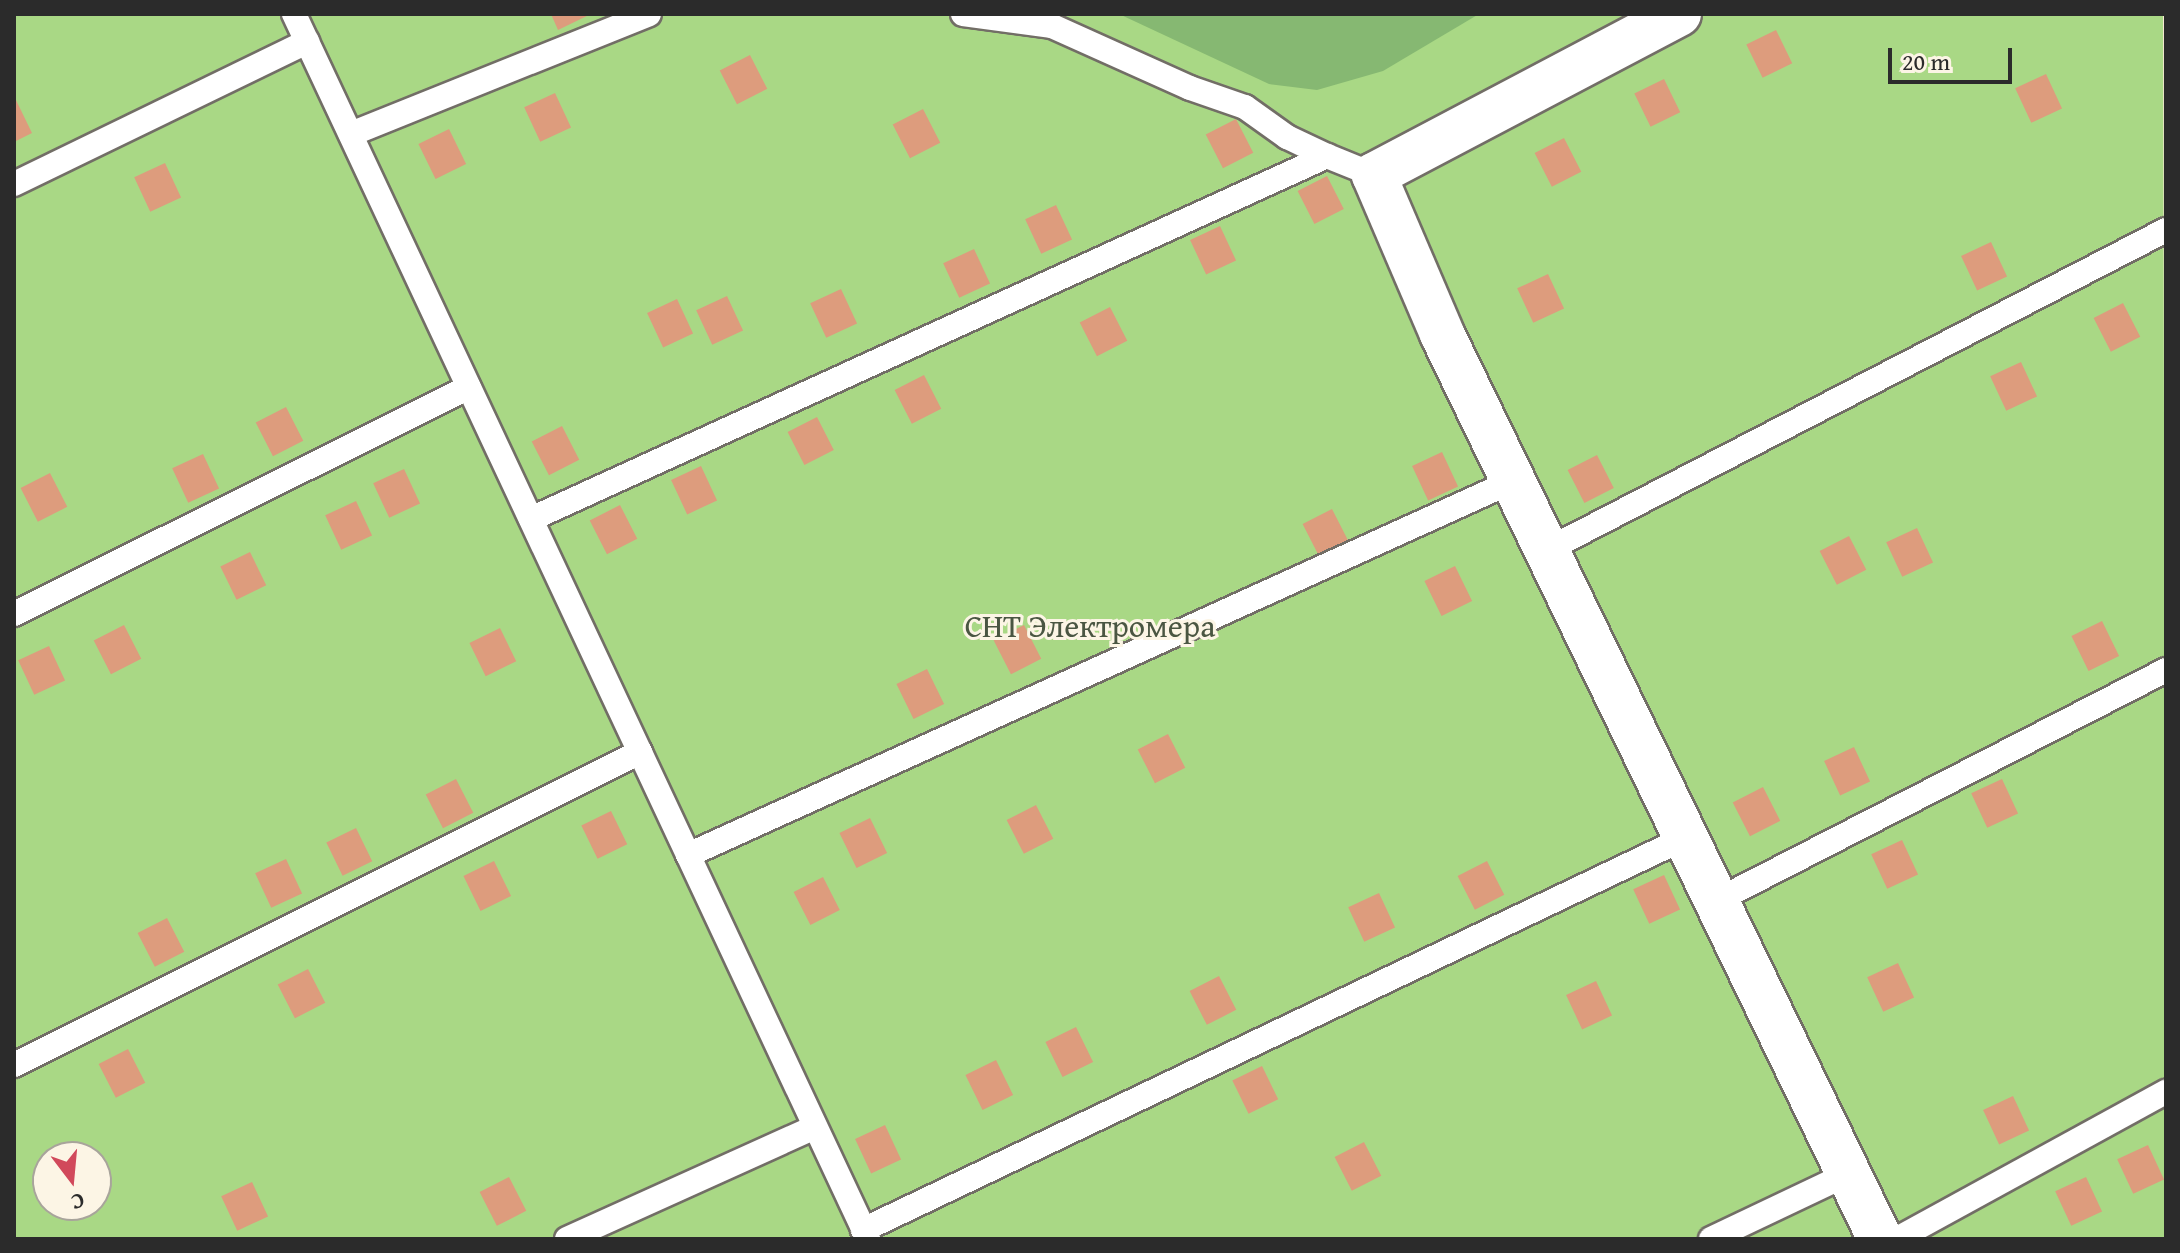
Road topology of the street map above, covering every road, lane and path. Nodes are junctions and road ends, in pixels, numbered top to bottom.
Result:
1 (294, 14) edge
2 (649, 14) edge
3 (963, 14) edge
4 (1679, 14) edge
5 (307, 42) junction
6 (351, 134) junction
7 (1327, 156) junction
8 (1374, 175) junction
9 (14, 184) edge
10 (2166, 230) edge
11 (469, 387) junction
12 (1513, 481) junction
13 (531, 519) junction
14 (1547, 550) junction
15 (14, 614) edge
16 (2166, 670) edge
17 (640, 752) junction
18 (1685, 838) junction
19 (688, 855) junction
20 (1716, 901) junction
21 (14, 1065) edge
22 (2166, 1092) edge
23 (815, 1127) junction
24 (1848, 1174) junction
25 (865, 1234) edge
26 (567, 1239) edge
27 (1711, 1239) edge
28 (1880, 1239) edge
29 (1897, 1239) edge

1 - 5 lane
2 - 6 lane
3 - 7 lane
4 - 8 street
5 - 6 lane
5 - 9 lane
6 - 11 lane
7 - 8 lane
7 - 13 lane
8 - 12 street
10 - 14 lane
11 - 13 lane
11 - 15 lane
12 - 14 street
12 - 19 lane
13 - 17 lane
14 - 18 street
16 - 20 lane
17 - 19 lane
17 - 21 lane
18 - 20 street
18 - 25 lane
19 - 23 lane
20 - 24 street
22 - 29 lane
23 - 25 lane
23 - 26 lane
24 - 27 lane
24 - 28 street

